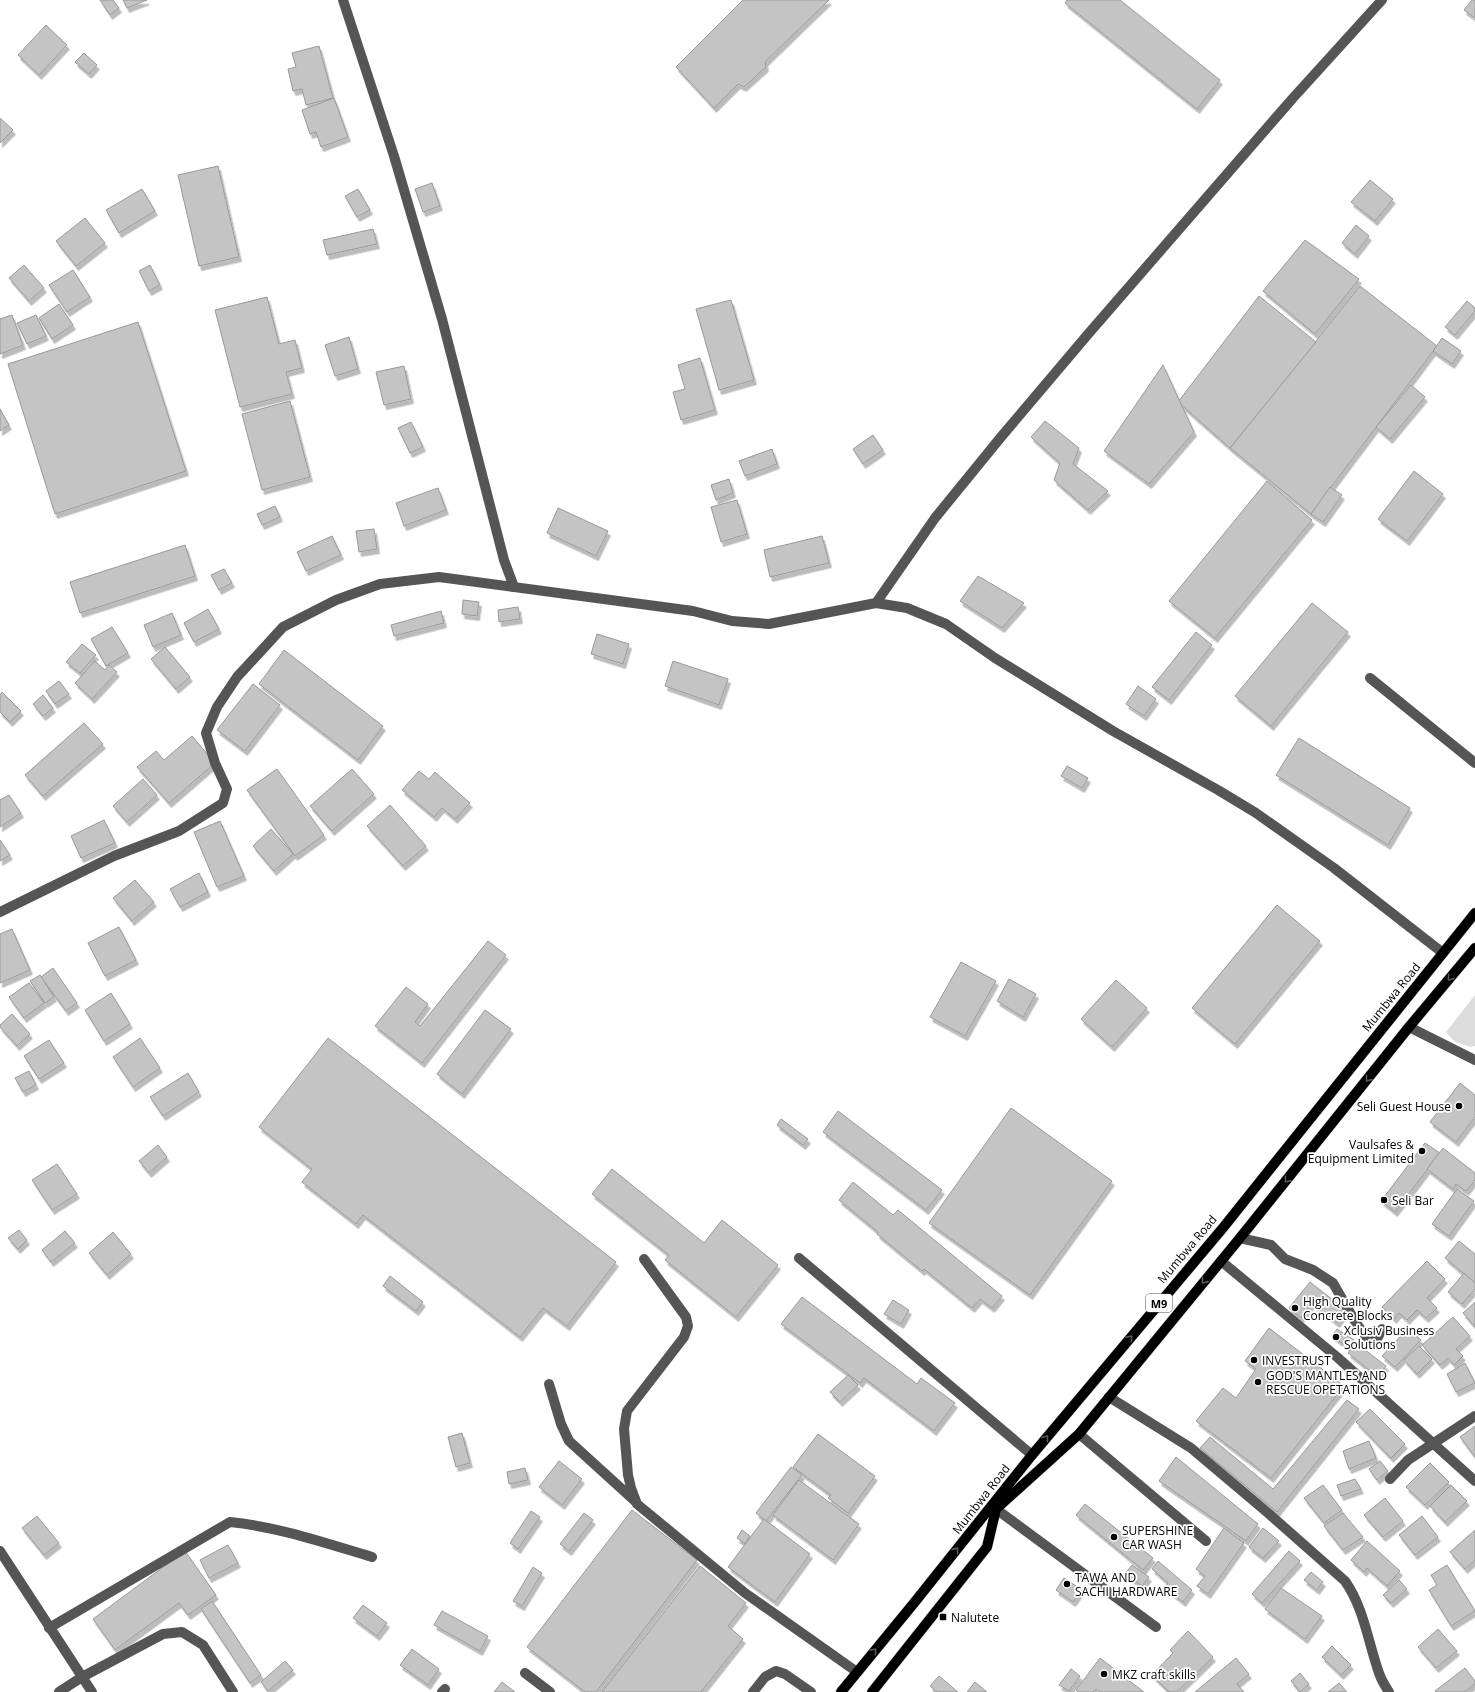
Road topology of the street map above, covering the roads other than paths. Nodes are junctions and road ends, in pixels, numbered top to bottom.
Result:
1 (344, 0) edge
2 (1382, 0) edge
3 (514, 587) junction
4 (876, 603) junction
5 (1370, 678) dead end
6 (1475, 763) edge
7 (0, 912) edge
8 (1475, 913) edge
9 (1475, 948) edge
10 (1443, 953) junction
11 (1409, 1027) junction
12 (1475, 1060) edge
13 (1240, 1238) junction
14 (799, 1258) dead end
15 (644, 1259) dead end
16 (1221, 1261) junction
17 (1382, 1329) dead end
18 (549, 1384) dead end
19 (1109, 1397) junction
20 (1475, 1416) edge
21 (1078, 1434) junction
22 (1433, 1443) junction
23 (1032, 1455) junction
24 (1390, 1479) dead end
25 (1475, 1480) edge
26 (638, 1504) junction
27 (996, 1509) junction
28 (1206, 1541) dead end
29 (0, 1551) edge
30 (372, 1557) dead end
31 (1156, 1627) dead end
32 (49, 1628) junction
33 (525, 1672) dead end
34 (857, 1672) junction
35 (82, 1677) junction
36 (59, 1692) edge
37 (92, 1692) edge
38 (233, 1692) edge
39 (550, 1692) edge
40 (753, 1692) edge
41 (811, 1692) edge
42 (841, 1692) edge
43 (872, 1692) edge
44 (1389, 1692) edge

1 - 3 street
2 - 4 street
3 - 4 street
3 - 7 street
4 - 10 street
5 - 6 street
8 - 10 main road, Mumbwa Road / M9
9 -> 11 main road, Mumbwa Road / M9
23 -> 10 main road, Mumbwa Road / M9
11 - 12 street
11 -> 13 main road, Mumbwa Road / M9
13 - 16 main road, Mumbwa Road / M9
13 - 17 street
14 - 23 street
15 - 26 street
16 -> 19 main road, Mumbwa Road / M9
16 - 22 street
18 - 26 street
19 - 21 main road, Mumbwa Road / M9
19 - 44 street
20 - 22 street
21 - 27 main road, Mumbwa Road / M9
21 - 28 street
22 - 24 street
22 - 25 street
34 -> 23 main road, Mumbwa Road / M9
26 - 34 street
27 - 31 street
27 - 43 main road, Mumbwa Road
29 - 32 street
30 - 32 street
32 - 35 street
33 - 39 street
34 - 42 main road, Mumbwa Road / M9
35 - 36 street
35 - 37 street
35 - 38 street
40 - 41 street

